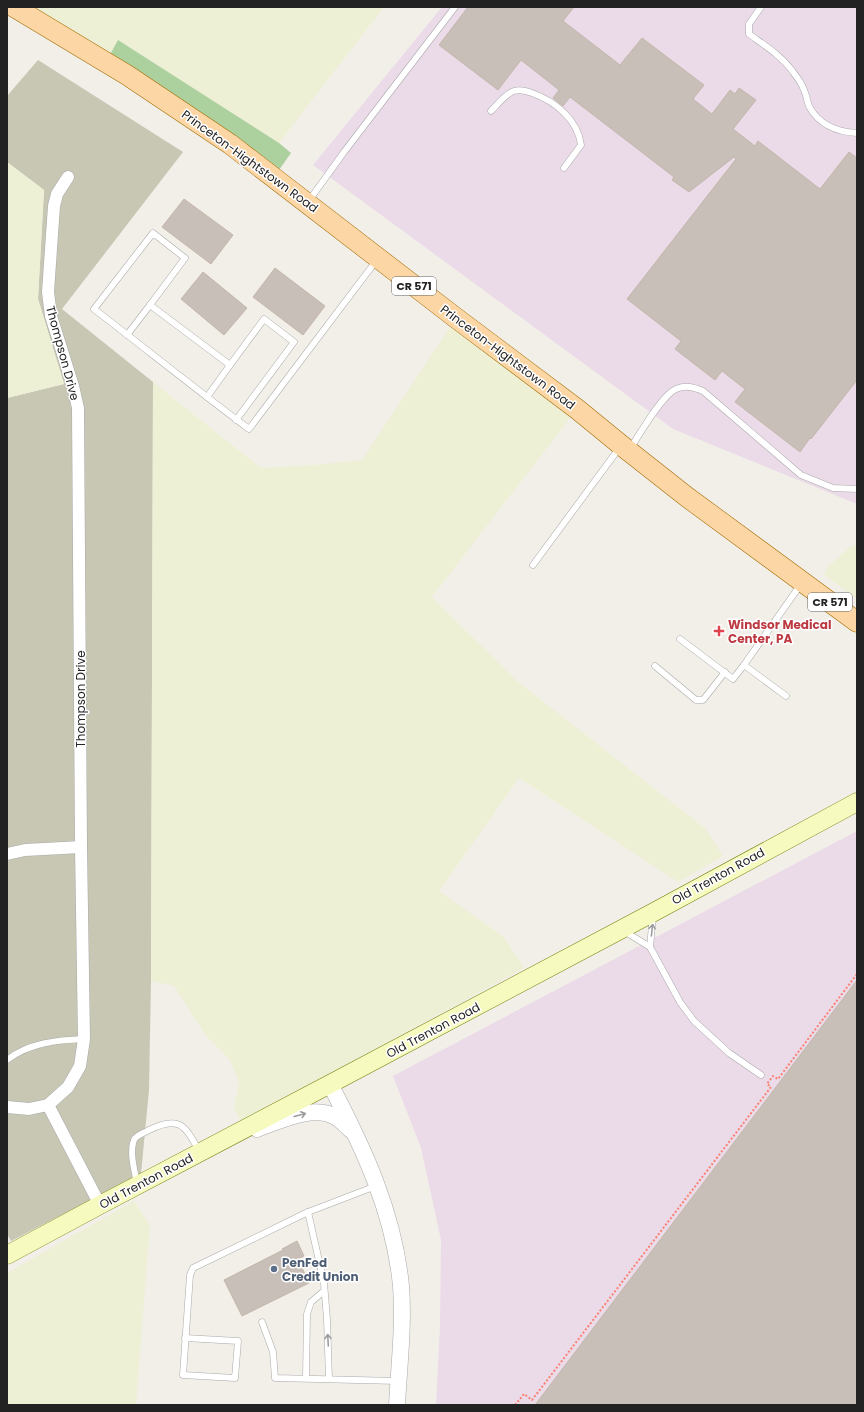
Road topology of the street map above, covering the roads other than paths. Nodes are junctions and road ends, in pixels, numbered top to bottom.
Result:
1 (14, 7) edge
2 (455, 7) edge
3 (761, 7) edge
4 (491, 112) dead end
5 (857, 133) edge
6 (564, 168) dead end
7 (68, 177) dead end
8 (307, 203) junction
9 (378, 258) junction
10 (150, 306) junction
11 (127, 335) junction
12 (230, 364) junction
13 (207, 397) junction
14 (236, 420) junction
15 (624, 448) junction
16 (857, 489) edge
17 (533, 565) dead end
18 (803, 581) junction
19 (857, 622) edge
20 (680, 639) dead end
21 (744, 665) junction
22 (655, 666) dead end
23 (725, 672) junction
24 (786, 696) dead end
25 (857, 802) edge
26 (81, 847) junction
27 (7, 854) edge
28 (654, 912) junction
29 (621, 929) junction
30 (650, 947) junction
31 (84, 1039) junction
32 (7, 1060) edge
33 (761, 1075) dead end
34 (330, 1084) junction
35 (48, 1105) junction
36 (7, 1107) edge
37 (356, 1135) junction
38 (223, 1140) junction
39 (199, 1153) junction
40 (138, 1185) junction
41 (378, 1186) junction
42 (100, 1205) junction
43 (308, 1212) junction
44 (7, 1255) edge
45 (324, 1291) junction
46 (262, 1322) dead end
47 (185, 1338) junction
48 (306, 1378) junction
49 (329, 1379) junction
50 (398, 1381) junction
51 (397, 1405) edge

1 - 8 main road, Princeton-Hightstown Road / CR 571
2 - 8 lane
3 - 5 lane
4 - 6 lane
7 - 26 street, Thompson Drive
8 - 9 main road, Princeton-Hightstown Road / CR 571
9 - 14 lane
9 - 15 main road, Princeton-Hightstown Road / CR 571
10 - 11 lane
10 - 11 lane
10 - 12 lane
11 - 13 lane
12 - 13 lane
12 - 14 lane
13 - 14 lane
15 - 16 lane
15 - 17 lane
15 - 18 main road, Princeton-Hightstown Road / CR 571
18 - 19 main road, Princeton-Hightstown Road / CR 571
18 - 21 lane
20 - 23 lane
21 - 23 lane
21 - 24 lane
22 - 23 lane
25 - 28 main road, Old Trenton Road
26 - 27 street
26 - 31 street, Thompson Drive
28 - 29 main road, Old Trenton Road
30 -> 28 lane
29 - 30 lane
29 - 34 main road, Old Trenton Road
30 - 33 lane
31 - 32 lane
31 - 35 street, Thompson Drive
34 - 37 street
34 - 38 main road, Old Trenton Road
35 - 36 street
35 - 42 street
38 -> 37 street
37 - 41 street
38 - 39 main road, Old Trenton Road
39 - 40 main road, Old Trenton Road
39 - 40 lane
40 - 42 main road, Old Trenton Road
41 - 43 lane
41 - 50 street
42 - 44 main road, Old Trenton Road
43 - 45 lane
43 - 47 lane
45 - 48 lane
49 -> 45 lane
46 - 48 lane
47 - 47 lane
48 - 49 lane
49 - 50 lane
50 - 51 street

